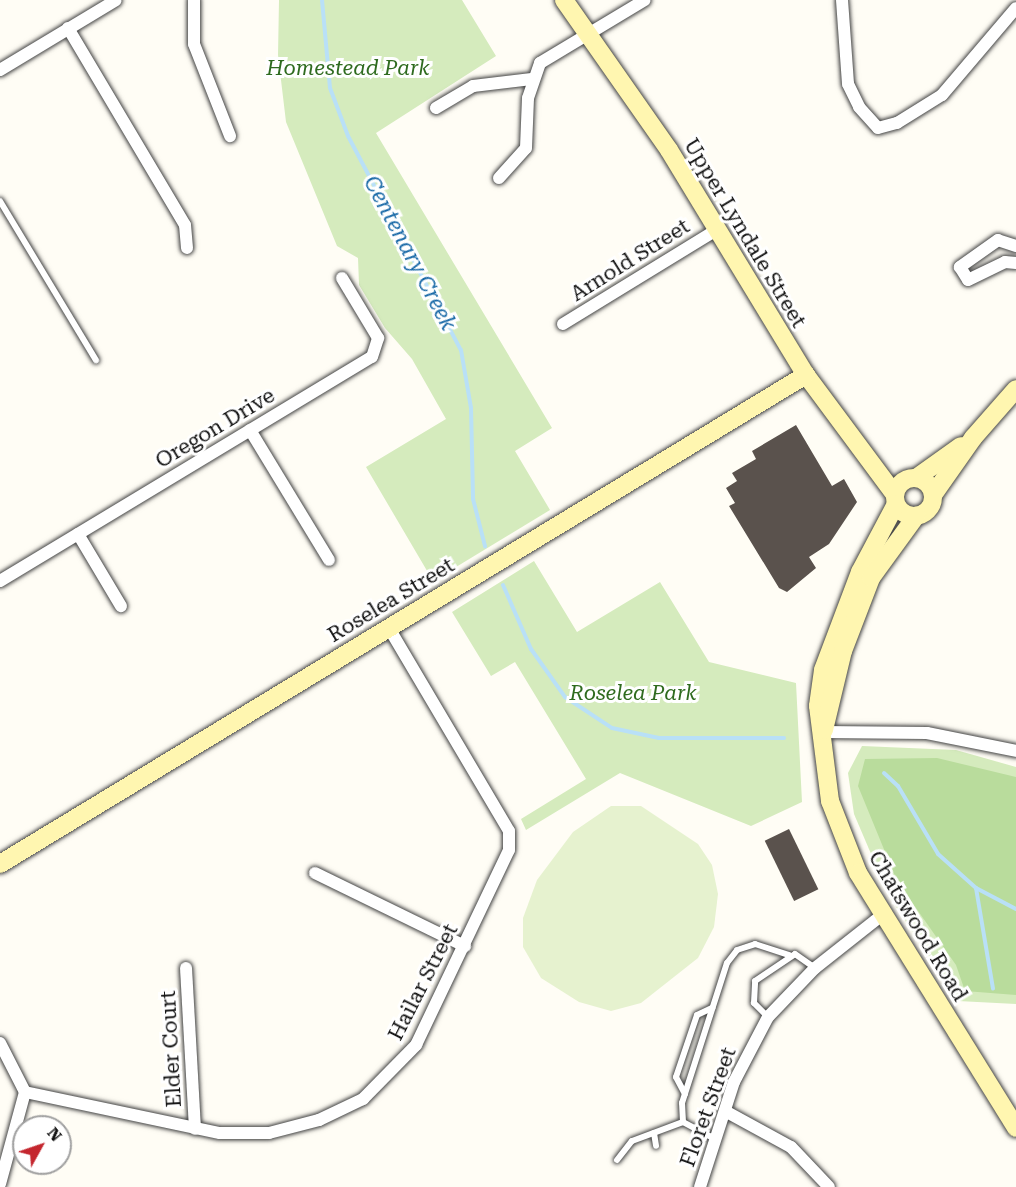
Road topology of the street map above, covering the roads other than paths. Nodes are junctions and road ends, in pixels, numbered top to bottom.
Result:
1 (116, 0) edge
2 (194, 0) edge
3 (564, 0) edge
4 (645, 0) edge
5 (842, 0) edge
6 (1016, 8) edge
7 (68, 28) junction
8 (585, 35) junction
9 (0, 70) edge
10 (532, 79) junction
11 (436, 108) dead end
12 (230, 136) dead end
13 (500, 178) dead end
14 (0, 201) edge
15 (718, 229) junction
16 (1016, 246) edge
17 (187, 248) dead end
18 (1016, 263) edge
19 (342, 278) dead end
20 (563, 324) dead end
21 (96, 360) dead end
22 (806, 375) junction
23 (1016, 389) edge
24 (250, 430) junction
25 (973, 438) junction
26 (867, 452) junction
27 (912, 479) junction
28 (933, 495) junction
29 (896, 499) junction
30 (916, 516) junction
31 (78, 534) junction
32 (329, 560) dead end
33 (0, 580) edge
34 (121, 606) dead end
35 (389, 628) junction
36 (838, 644) junction
37 (823, 732) junction
38 (1016, 751) edge
39 (0, 864) edge
40 (315, 873) dead end
41 (882, 915) junction
42 (465, 946) junction
43 (789, 955) junction
44 (186, 968) dead end
45 (815, 968) junction
46 (712, 1008) junction
47 (768, 1017) junction
48 (0, 1043) edge
49 (25, 1092) junction
50 (685, 1094) junction
51 (725, 1111) junction
52 (683, 1122) junction
53 (1016, 1128) edge
54 (195, 1129) junction
55 (654, 1133) junction
56 (715, 1139) junction
57 (656, 1146) dead end
58 (617, 1160) dead end
59 (0, 1184) edge
60 (700, 1187) edge
61 (829, 1187) edge

1 - 7 street
2 - 12 street
3 - 8 street, Upper Lyndale Street
4 - 8 street
5 - 6 street
7 - 9 street
7 - 17 street
8 - 10 street
8 - 15 street, Upper Lyndale Street
10 - 11 street
10 - 13 street
14 - 21 lane
15 - 20 street, Arnold Street
15 - 22 street, Upper Lyndale Street
16 - 18 street
19 - 24 street, Oregon Drive
22 - 26 street, Upper Lyndale Street
22 - 35 street, Roselea Street
23 - 25 street
24 - 31 street, Oregon Drive
24 - 32 street
25 - 27 street
25 - 28 street
26 - 27 street, Upper Lyndale Street
26 - 29 street, Upper Lyndale Street
27 - 28 street
27 - 29 street
28 - 30 street
29 - 30 street
29 - 36 street, Chatswood Road
30 - 36 street, Chatswood Road
31 - 33 street, Oregon Drive
31 - 34 street
35 - 39 street, Roselea Street
35 - 42 street, Hailar Street
36 - 37 street, Chatswood Road
37 - 38 street
37 - 41 street, Chatswood Road
40 - 42 street
41 - 45 street, Floret Street
41 - 53 street, Chatswood Road
42 - 54 street, Hailar Street
43 - 45 lane
43 - 46 lane
43 - 47 lane
44 - 54 street, Elder Court
45 - 47 street, Floret Street
46 - 50 lane
46 - 50 lane
47 - 51 street, Floret Street
48 - 49 street
49 - 54 street, Hailar Street
49 - 59 street
50 - 52 lane
51 - 56 street, Floret Street
51 - 61 street
52 - 55 lane
52 - 56 lane
55 - 57 lane
55 - 58 lane
56 - 60 street, Floret Street

